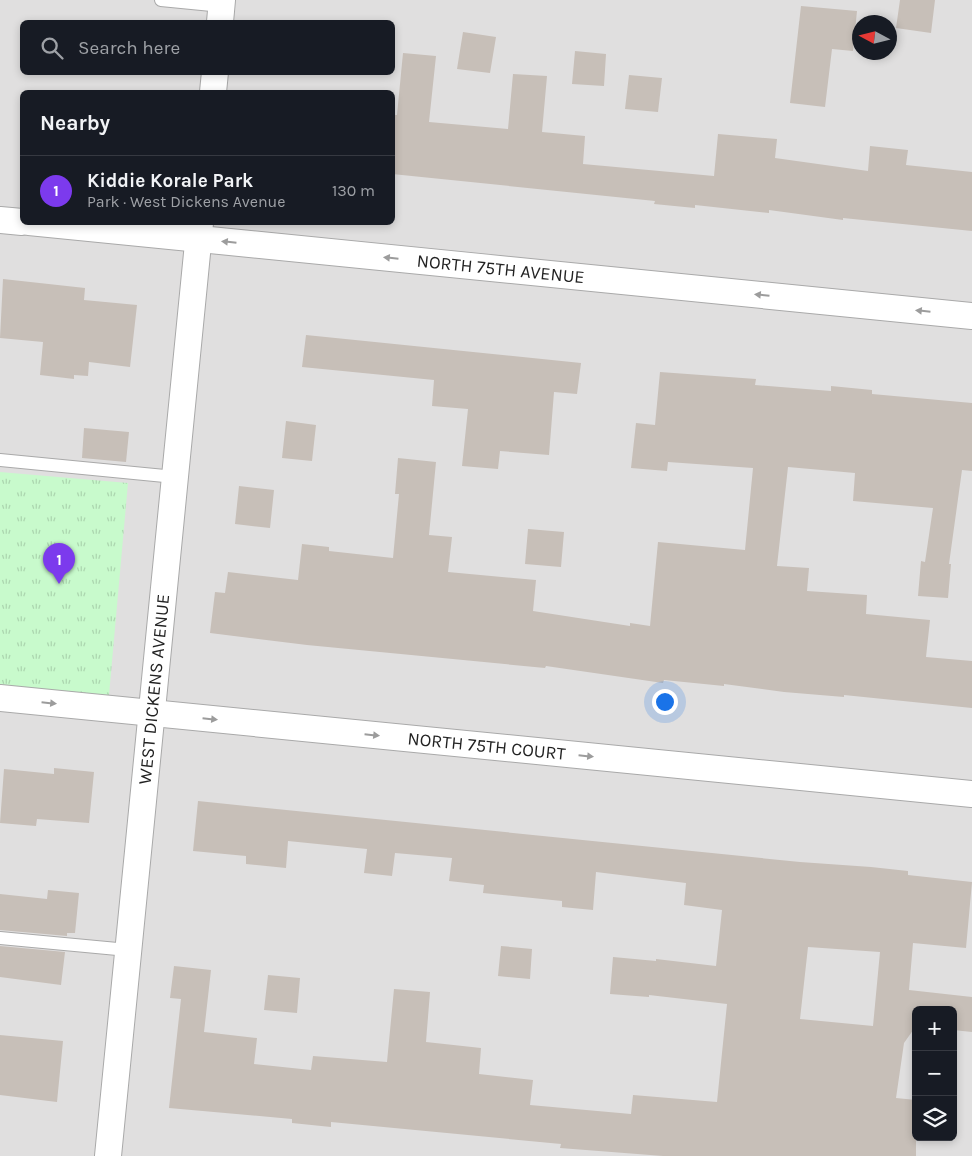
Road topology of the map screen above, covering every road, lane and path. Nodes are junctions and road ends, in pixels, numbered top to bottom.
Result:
1 (161, 0) edge
2 (221, 10) edge
3 (215, 75) edge
4 (213, 90) edge
5 (0, 220) edge
6 (20, 222) edge
7 (86, 225) edge
8 (200, 231) edge
9 (972, 316) edge
10 (0, 460) edge
11 (175, 477) junction
12 (0, 698) edge
13 (152, 713) junction
14 (972, 794) edge
15 (0, 938) edge
16 (128, 950) junction
17 (108, 1156) edge

1 - 2 lane
3 - 4 street
5 - 6 street
7 - 8 street, NORTH 75TH AVENUE
9 -> 8 street, NORTH 75TH AVENUE
8 - 11 street, WEST DICKENS AVENUE
10 - 11 lane
11 - 13 street, WEST DICKENS AVENUE
12 -> 13 street, NORTH 75TH COURT
13 -> 14 street, NORTH 75TH COURT
13 - 16 street, WEST DICKENS AVENUE
15 - 16 lane
16 - 17 street, WEST DICKENS AVENUE

